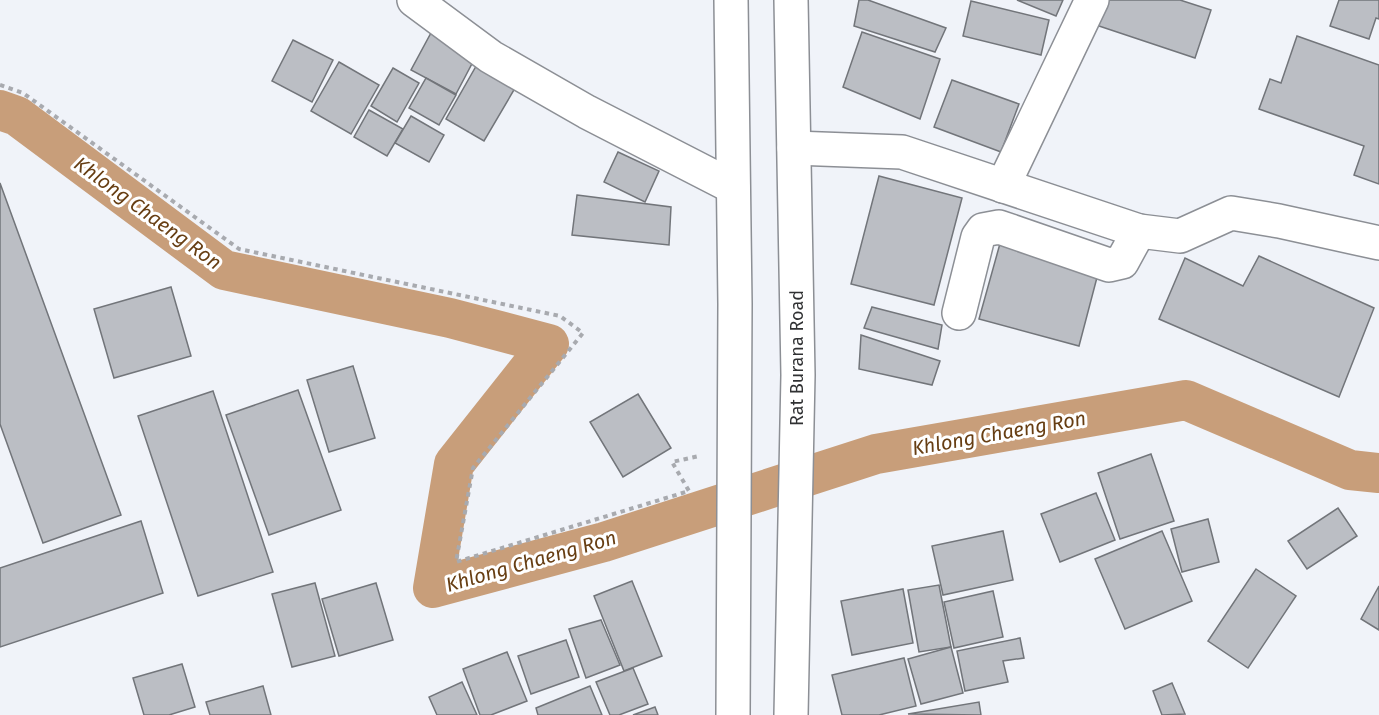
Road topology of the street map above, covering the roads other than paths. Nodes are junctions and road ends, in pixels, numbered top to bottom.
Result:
1 (414, 0) edge
2 (731, 0) edge
3 (791, 0) edge
4 (1092, 0) edge
5 (794, 148) junction
6 (1003, 186) junction
7 (734, 187) junction
8 (1139, 231) junction
9 (1379, 243) edge
10 (959, 313) dead end
11 (733, 700) edge
12 (791, 702) edge

1 - 7 street
2 - 7 street
3 - 5 street, Rat Burana Road
4 - 6 street
5 - 6 street
5 - 12 street, Rat Burana Road
6 - 8 street
7 - 11 street
8 - 9 street
8 - 10 street

